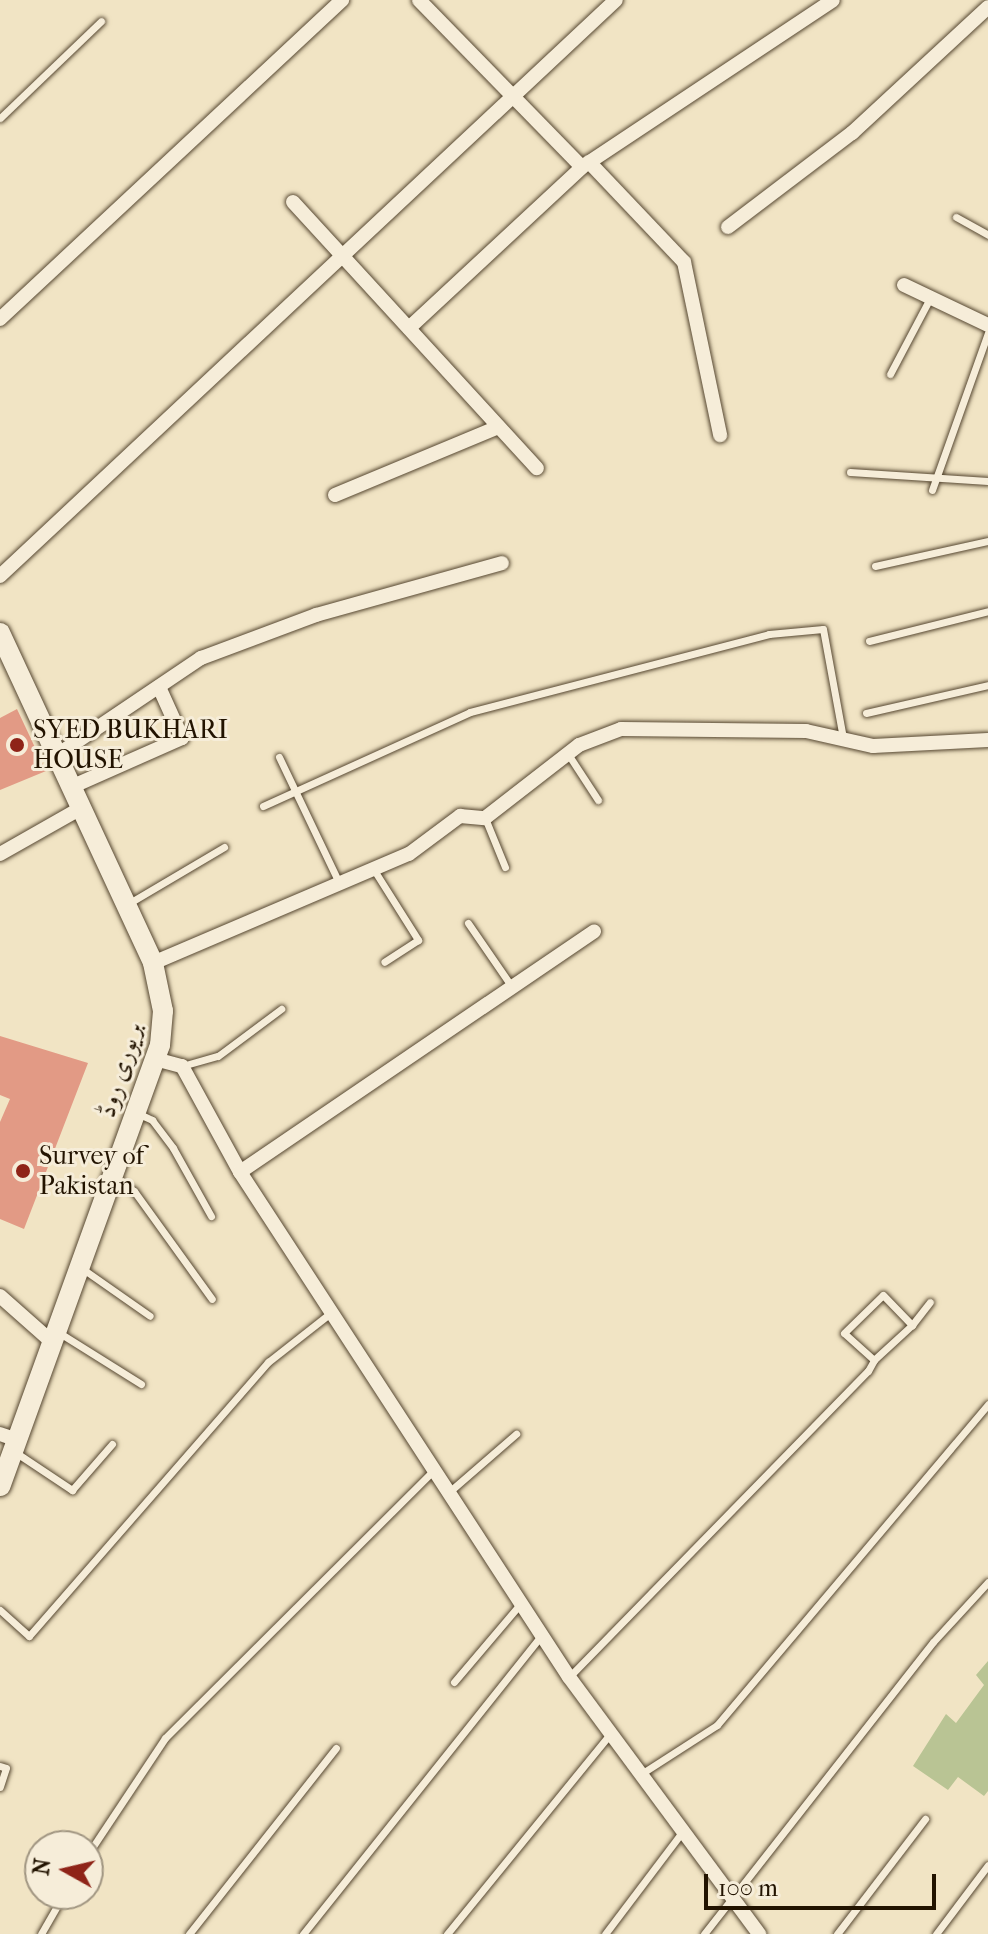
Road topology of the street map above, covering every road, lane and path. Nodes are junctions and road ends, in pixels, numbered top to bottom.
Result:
1 (342, 0) edge
2 (419, 0) edge
3 (616, 0) edge
4 (833, 0) edge
5 (984, 6) edge
6 (101, 21) dead end
7 (513, 97) junction
8 (0, 118) edge
9 (586, 165) junction
10 (293, 202) dead end
11 (956, 217) dead end
12 (728, 227) dead end
13 (988, 235) edge
14 (343, 256) junction
15 (904, 285) dead end
16 (930, 297) junction
17 (0, 319) edge
18 (988, 325) edge
19 (409, 328) junction
20 (988, 333) edge
21 (890, 374) dead end
22 (498, 427) junction
23 (720, 435) dead end
24 (537, 468) dead end
25 (850, 472) dead end
26 (937, 477) junction
27 (988, 481) edge
28 (932, 490) dead end
29 (335, 495) dead end
30 (988, 541) edge
31 (502, 563) dead end
32 (875, 566) dead end
33 (0, 576) edge
34 (988, 611) edge
35 (0, 633) edge
36 (869, 641) dead end
37 (988, 685) edge
38 (159, 687) junction
39 (866, 713) dead end
40 (843, 739) junction
41 (988, 740) edge
42 (568, 754) junction
43 (57, 755) junction
44 (279, 757) dead end
45 (71, 787) junction
46 (292, 793) junction
47 (598, 800) dead end
48 (263, 806) dead end
49 (81, 808) junction
50 (485, 818) junction
51 (224, 847) dead end
52 (0, 854) edge
53 (505, 867) dead end
54 (374, 870) junction
55 (340, 885) junction
56 (126, 905) junction
57 (468, 923) dead end
58 (594, 931) dead end
59 (384, 962) dead end
60 (153, 963) junction
61 (512, 987) junction
62 (281, 1009) dead end
63 (155, 1059) junction
64 (182, 1066) junction
65 (136, 1113) junction
66 (240, 1172) junction
67 (112, 1177) junction
68 (211, 1216) dead end
69 (80, 1266) junction
70 (0, 1296) edge
71 (212, 1299) dead end
72 (930, 1302) dead end
73 (334, 1310) junction
74 (150, 1316) dead end
75 (912, 1325) junction
76 (54, 1336) junction
77 (874, 1360) junction
78 (141, 1384) dead end
79 (988, 1404) edge
80 (516, 1434) dead end
81 (10, 1441) edge
82 (112, 1444) dead end
83 (434, 1470) junction
84 (0, 1486) edge
85 (449, 1492) junction
86 (988, 1582) edge
87 (521, 1603) junction
88 (0, 1610) edge
89 (542, 1635) junction
90 (569, 1677) junction
91 (454, 1682) dead end
92 (611, 1733) junction
93 (336, 1748) dead end
94 (0, 1766) edge
95 (641, 1774) junction
96 (0, 1787) edge
97 (925, 1819) dead end
98 (104, 1830) edge
99 (683, 1831) junction
100 (988, 1865) edge
101 (731, 1896) junction
102 (55, 1910) edge
103 (41, 1934) edge
104 (189, 1934) edge
105 (303, 1934) edge
106 (447, 1934) edge
107 (605, 1934) edge
108 (704, 1934) edge
109 (759, 1934) edge
110 (837, 1934) edge
111 (936, 1934) edge

1 - 17 street
2 - 7 street
3 - 7 street
4 - 9 street
5 - 12 street
6 - 8 lane
7 - 9 street
7 - 14 street
9 - 19 street
9 - 23 street
10 - 14 street
11 - 13 lane
14 - 19 street
14 - 33 street
15 - 16 street
16 - 18 street
16 - 21 lane
19 - 22 street
20 - 26 lane
22 - 24 street
22 - 29 street
25 - 26 lane
26 - 27 lane
26 - 28 lane
30 - 32 lane
31 - 38 street
34 - 36 lane
35 - 43 main road, بریوری روڈ
37 - 39 lane
38 - 43 street
38 - 45 street
40 - 41 street
40 - 42 street
40 - 46 lane
42 - 47 lane
42 - 50 street
43 - 45 main road, بریوری روڈ
44 - 46 lane
45 - 49 main road, بریوری روڈ
46 - 48 lane
46 - 55 lane
49 - 52 street
49 - 56 main road, بریوری روڈ
50 - 53 lane
50 - 54 street
51 - 56 lane
54 - 55 street
54 - 59 lane
55 - 60 street
56 - 60 main road, بریوری روڈ
57 - 61 lane
58 - 61 street
60 - 63 main road, بریوری روڈ
61 - 66 street
62 - 64 lane
63 - 64 street
63 - 65 main road, بریوری روڈ
64 - 66 street
65 - 67 main road, بریوری روڈ
65 - 68 lane
66 - 73 street
67 - 69 main road, بریوری روڈ
67 - 71 lane
69 - 74 lane
69 - 76 main road, بریوری روڈ
70 - 76 street
72 - 75 lane
73 - 83 street
73 - 88 lane
75 - 77 lane
75 - 77 lane
76 - 78 lane
76 - 81 main road, بریوری روڈ
77 - 90 lane
79 - 95 lane
80 - 85 lane
81 - 82 lane
81 - 84 main road, بریوری روڈ
83 - 85 street
83 - 98 lane
85 - 87 street
86 - 101 lane
87 - 89 street
87 - 91 lane
89 - 90 street
89 - 105 lane
90 - 92 street
92 - 95 street
92 - 106 lane
93 - 104 lane
94 - 96 lane
95 - 99 street
97 - 110 lane
99 - 101 street
99 - 107 lane
100 - 111 lane
101 - 108 lane
101 - 109 street
102 - 103 lane

